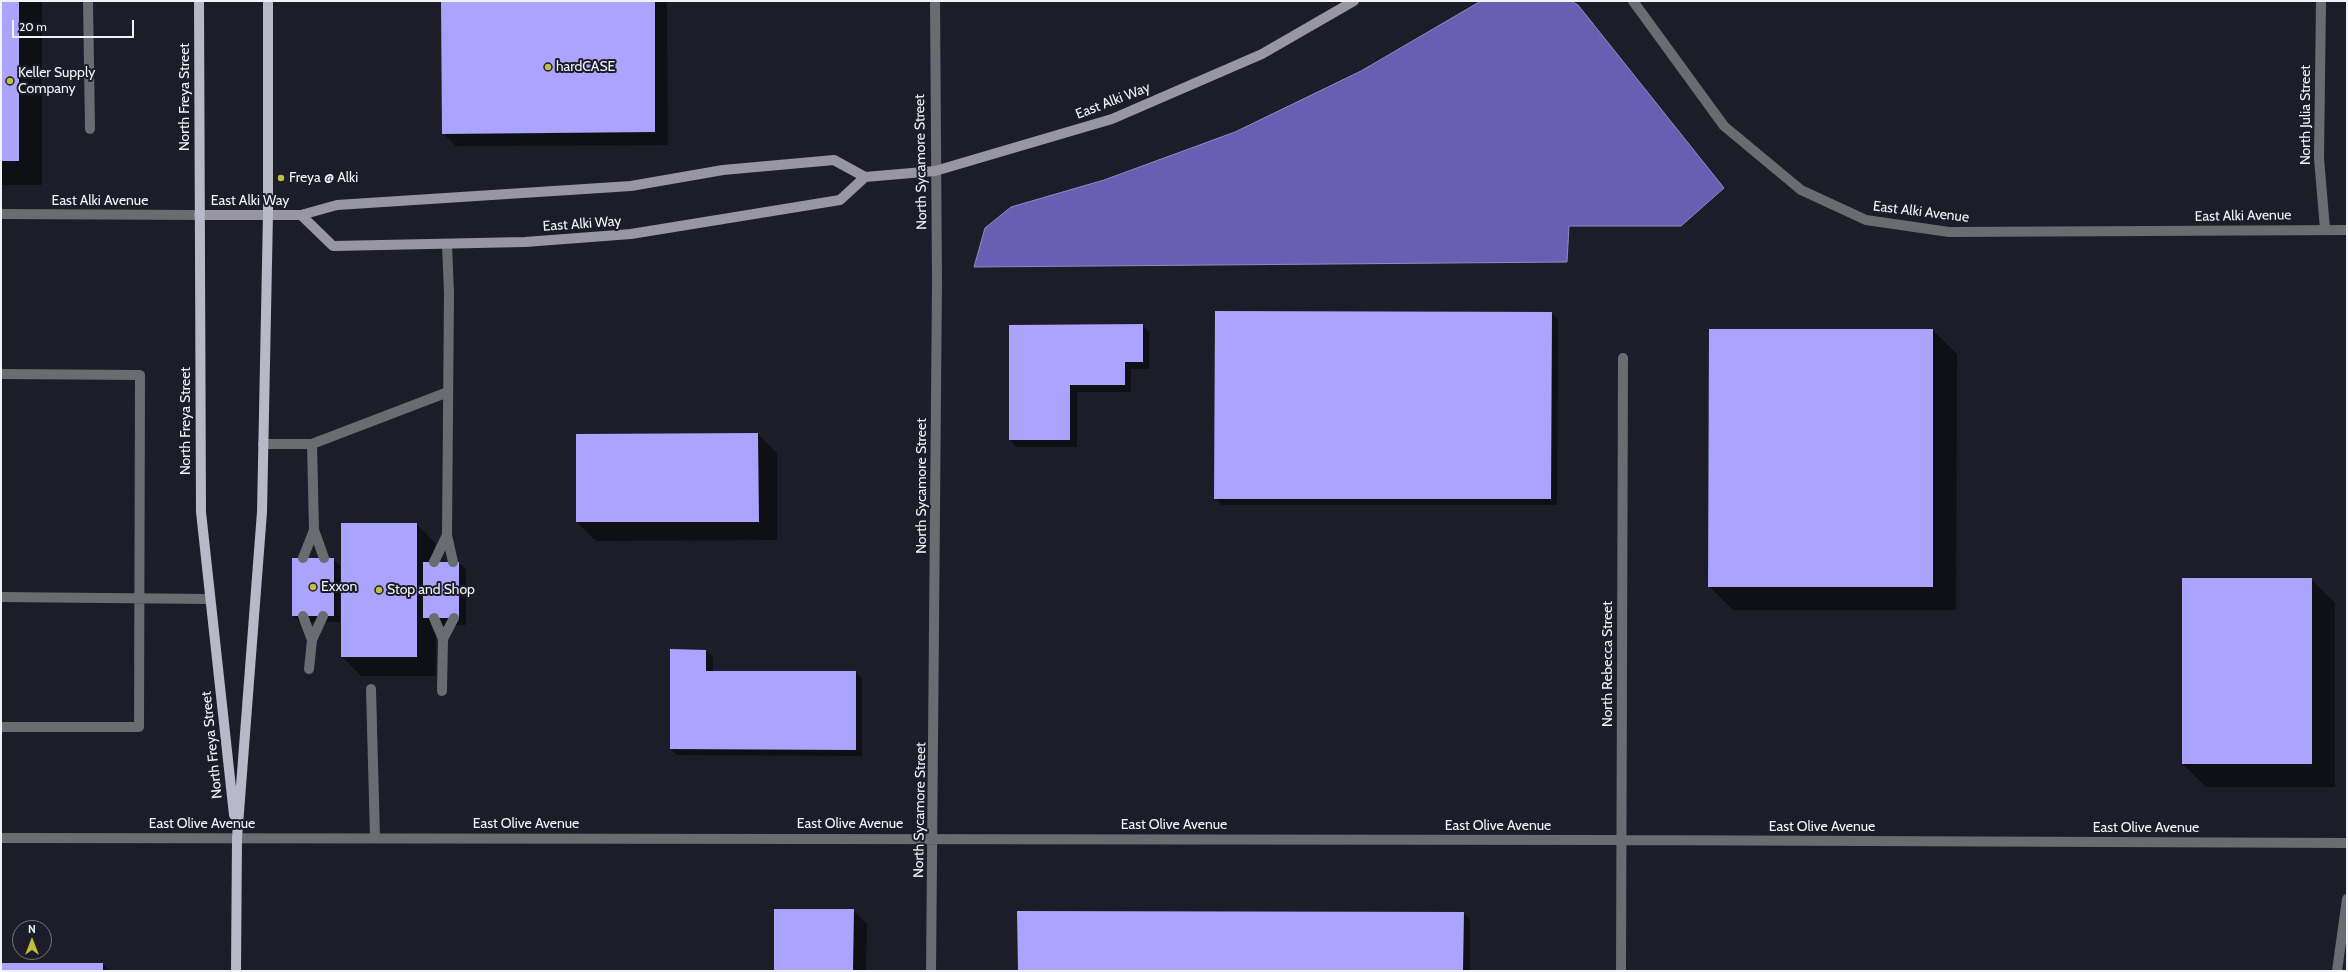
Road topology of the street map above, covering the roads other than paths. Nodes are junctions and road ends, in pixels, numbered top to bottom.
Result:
1 (88, 1) edge
2 (199, 1) edge
3 (268, 1) edge
4 (935, 1) edge
5 (1354, 1) edge
6 (1633, 1) edge
7 (2321, 1) edge
8 (90, 129) dead end
9 (935, 171) junction
10 (865, 177) junction
11 (1, 214) edge
12 (268, 214) junction
13 (199, 215) junction
14 (301, 215) junction
15 (2324, 229) junction
16 (2347, 230) edge
17 (447, 244) junction
18 (1623, 358) dead end
19 (1, 374) edge
20 (448, 392) junction
21 (263, 444) junction
22 (312, 444) junction
23 (314, 530) junction
24 (447, 535) junction
25 (303, 558) dead end
26 (324, 558) dead end
27 (434, 562) dead end
28 (453, 562) dead end
29 (1, 597) edge
30 (139, 599) junction
31 (209, 599) junction
32 (303, 616) dead end
33 (323, 616) dead end
34 (434, 618) dead end
35 (454, 618) dead end
36 (442, 639) junction
37 (312, 640) junction
38 (309, 669) dead end
39 (371, 690) dead end
40 (442, 691) dead end
41 (1, 727) edge
42 (1, 838) edge
43 (237, 838) junction
44 (375, 838) junction
45 (933, 838) junction
46 (1622, 840) junction
47 (2347, 843) edge
48 (2347, 899) edge
49 (236, 971) edge
50 (931, 971) edge
51 (1621, 971) edge
52 (2337, 971) edge

1 - 8 street
2 - 13 main road, North Freya Street
3 - 12 main road, North Freya Street
4 - 9 street, North Sycamore Street
5 - 9 main road, East Alki Way
6 - 15 street, East Alki Avenue
7 - 15 street, North Julia Street
9 - 10 main road, East Alki Way
9 - 45 street, North Sycamore Street
10 - 14 main road, East Alki Way
10 - 17 main road, East Alki Way
11 - 13 street, East Alki Avenue
12 - 13 main road, East Alki Way
12 - 14 main road, East Alki Way
12 - 21 main road, North Freya Street
13 - 31 main road, North Freya Street
14 - 17 main road, East Alki Way
15 - 16 street, East Alki Avenue
17 - 20 street
18 - 46 street, North Rebecca Street
19 - 30 street
20 - 22 street
20 - 24 street
21 - 22 street
21 - 43 main road, North Freya Street
22 - 23 street
23 - 25 street
23 - 26 street
24 - 27 street
24 - 28 street
29 - 30 street
30 - 31 street
30 - 41 street
31 - 43 main road, North Freya Street
32 - 37 street
33 - 37 street
34 - 36 street
35 - 36 street
36 - 40 street
37 - 38 street
39 - 44 street
42 - 43 street, East Olive Avenue
43 - 44 street, East Olive Avenue
43 - 49 main road, North Freya Street
44 - 45 street, East Olive Avenue
45 - 46 street, East Olive Avenue
45 - 50 street, North Sycamore Street
46 - 47 street, East Olive Avenue
46 - 51 street, North Rebecca Street
48 - 52 street

